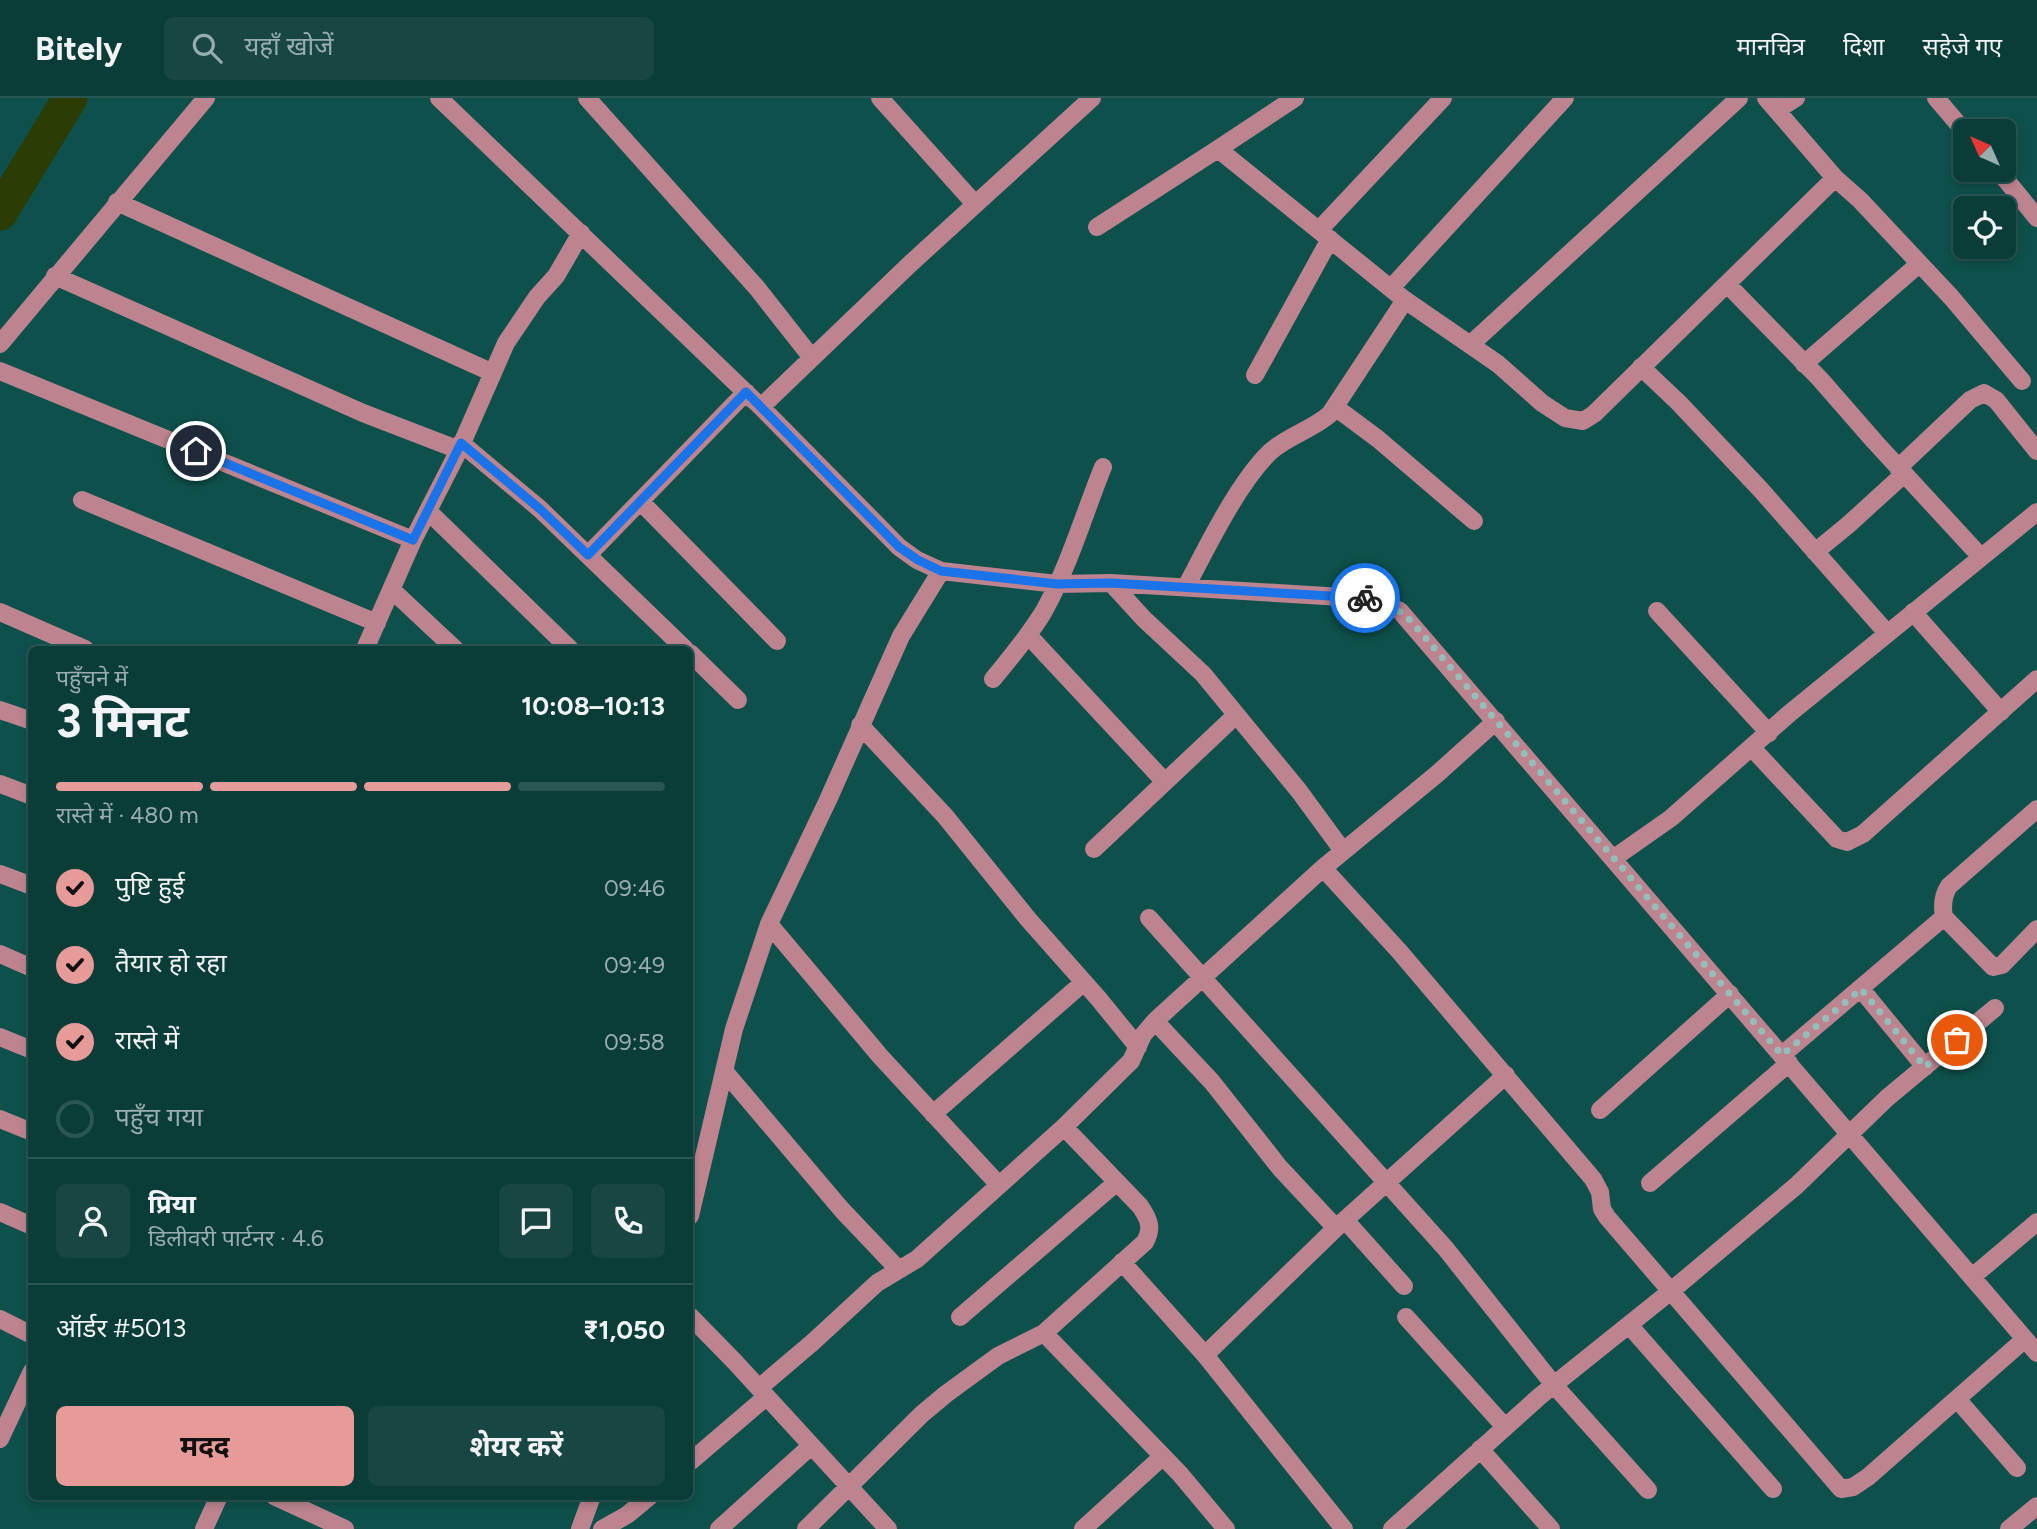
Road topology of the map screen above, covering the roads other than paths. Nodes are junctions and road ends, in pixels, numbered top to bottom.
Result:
1 (206, 98) edge
2 (439, 98) edge
3 (587, 98) edge
4 (880, 98) edge
5 (1092, 98) edge
6 (1295, 98) edge
7 (1443, 98) edge
8 (1564, 98) edge
9 (1738, 98) edge
10 (1796, 98) edge
11 (1936, 98) edge
12 (1771, 104) edge
13 (1954, 119) edge
14 (1218, 149) junction
15 (1835, 178) junction
16 (2010, 182) edge
17 (117, 202) junction
18 (975, 204) junction
19 (2034, 207) edge
20 (1097, 227) dead end
21 (581, 233) junction
22 (1325, 234) junction
23 (1919, 264) junction
24 (55, 276) junction
25 (1728, 285) junction
26 (1398, 294) junction
27 (0, 344) edge
28 (1472, 344) junction
29 (812, 358) junction
30 (1804, 364) junction
31 (1641, 367) junction
32 (0, 371) edge
33 (493, 373) junction
34 (1255, 375) dead end
35 (2022, 381) dead end
36 (746, 392) junction
37 (761, 407) junction
38 (1335, 407) junction
39 (460, 447) junction
40 (2037, 451) edge
41 (1103, 467) dead end
42 (1901, 471) junction
43 (82, 500) dead end
44 (640, 501) junction
45 (428, 511) junction
46 (2037, 512) edge
47 (1474, 521) dead end
48 (413, 540) junction
49 (1815, 552) junction
50 (588, 555) junction
51 (1982, 558) junction
52 (941, 571) junction
53 (1111, 583) junction
54 (1057, 584) junction
55 (1186, 587) junction
56 (392, 590) junction
57 (1657, 611) dead end
58 (0, 612) edge
59 (1913, 612) junction
60 (377, 623) junction
61 (1888, 633) junction
62 (1028, 635) junction
63 (777, 641) dead end
64 (78, 646) edge
65 (366, 646) edge
66 (452, 646) edge
67 (567, 646) edge
68 (682, 646) edge
69 (693, 656) edge
70 (993, 679) dead end
71 (2037, 679) edge
72 (738, 700) dead end
73 (0, 710) edge
74 (2001, 712) junction
75 (1235, 716) junction
76 (28, 720) edge
77 (1496, 720) junction
78 (860, 725) junction
79 (1769, 733) junction
80 (1752, 748) junction
81 (1165, 782) junction
82 (0, 783) edge
83 (28, 794) edge
84 (2037, 809) edge
85 (1094, 849) dead end
86 (1343, 851) junction
87 (1614, 858) junction
88 (1323, 868) junction
89 (0, 874) edge
90 (28, 884) edge
91 (1944, 917) junction
92 (1149, 918) dead end
93 (769, 924) junction
94 (2037, 929) edge
95 (0, 954) edge
96 (28, 966) edge
97 (1204, 979) junction
98 (1084, 982) junction
99 (1861, 989) junction
100 (1730, 994) junction
101 (1995, 1008) dead end
102 (1155, 1021) junction
103 (0, 1037) edge
104 (1138, 1047) junction
105 (28, 1048) edge
106 (1786, 1059) junction
107 (1925, 1067) junction
108 (725, 1072) junction
109 (1506, 1075) junction
110 (1600, 1110) dead end
111 (933, 1114) junction
112 (0, 1119) edge
113 (1064, 1127) junction
114 (28, 1130) edge
115 (1849, 1133) junction
116 (1117, 1182) junction
117 (1388, 1182) junction
118 (1650, 1183) dead end
119 (999, 1185) junction
120 (693, 1204) edge
121 (0, 1212) edge
122 (2037, 1222) edge
123 (28, 1224) edge
124 (1341, 1224) junction
125 (1122, 1262) junction
126 (898, 1269) junction
127 (1972, 1277) junction
128 (1404, 1286) dead end
129 (1671, 1291) junction
130 (960, 1317) dead end
131 (1406, 1317) dead end
132 (0, 1319) edge
133 (693, 1319) edge
134 (1629, 1325) junction
135 (28, 1333) edge
136 (1044, 1333) junction
137 (2025, 1339) junction
138 (2037, 1353) edge
139 (1205, 1355) junction
140 (28, 1383) edge
141 (1554, 1385) junction
142 (763, 1392) junction
143 (1957, 1399) junction
144 (1504, 1427) junction
145 (2, 1431) edge
146 (811, 1446) junction
147 (1480, 1448) junction
148 (1162, 1457) junction
149 (693, 1459) edge
150 (2017, 1468) dead end
151 (849, 1488) junction
152 (1773, 1489) dead end
153 (1648, 1490) dead end
154 (217, 1500) edge
155 (283, 1500) edge
156 (591, 1500) edge
157 (645, 1500) edge
158 (2037, 1506) edge
159 (204, 1529) edge
160 (345, 1529) edge
161 (580, 1529) edge
162 (602, 1529) edge
163 (719, 1529) edge
164 (806, 1529) edge
165 (888, 1529) edge
166 (1083, 1529) edge
167 (1226, 1529) edge
168 (1344, 1529) edge
169 (1392, 1529) edge
170 (1551, 1529) edge
171 (2009, 1529) edge

1 - 17 street
2 - 21 street
3 - 29 street
4 - 18 street
5 - 18 street
6 - 14 street
7 - 22 street
8 - 26 street
9 - 28 street
10 - 12 street
11 - 13 street
12 - 15 street
14 - 20 street
14 - 22 street
15 - 23 street
15 - 25 street
16 - 19 street
17 - 24 street
17 - 33 street
18 - 29 street
21 - 33 street
21 - 36 street
22 - 26 street
22 - 34 street
23 - 30 street
23 - 35 street
24 - 27 street
24 - 39 street
25 - 30 street
25 - 31 street
26 - 28 street
26 - 38 street
28 - 31 street
29 - 37 street
30 - 42 street
31 - 49 street
32 - 48 street
33 - 39 street
36 - 37 street
36 - 44 street
37 - 52 street
38 - 47 street
38 - 55 street
39 - 45 street
39 - 50 street
40 - 42 street
41 - 54 street
42 - 49 street
42 - 51 street
43 - 60 street
44 - 50 street
44 - 63 street
45 - 48 street
45 - 67 street
46 - 51 street
48 - 56 street
49 - 61 street
50 - 68 street
51 - 59 street
52 - 54 street
52 - 78 street
53 - 54 street
53 - 55 street
53 - 75 street
54 - 62 street
55 - 77 street
56 - 60 street
56 - 66 street
57 - 79 street
58 - 64 street
59 - 61 street
59 - 74 street
60 - 65 street
61 - 79 street
62 - 70 street
62 - 81 street
69 - 72 street
71 - 74 street
73 - 76 street
74 - 80 street
75 - 81 street
75 - 86 street
77 - 86 street
77 - 87 street
78 - 93 street
78 - 98 street
79 - 80 street
80 - 87 street
81 - 85 street
82 - 83 street
84 - 91 street
86 - 88 street
87 - 100 street
88 - 97 street
88 - 109 street
89 - 90 street
91 - 94 street
91 - 99 street
92 - 97 street
93 - 108 street
93 - 111 street
95 - 96 street
97 - 102 street
97 - 117 street
98 - 104 street
98 - 111 street
99 - 106 street
99 - 107 street
100 - 106 street
100 - 110 street
101 - 107 street
102 - 104 street
102 - 124 street
103 - 105 street
104 - 113 street
106 - 115 street
106 - 118 street
107 - 115 street
108 - 120 street
108 - 126 street
109 - 117 street
109 - 129 street
111 - 119 street
112 - 114 street
113 - 116 street
113 - 119 street
115 - 127 street
115 - 129 street
116 - 125 street
116 - 130 street
117 - 124 street
117 - 141 street
119 - 126 street
121 - 123 street
122 - 127 street
124 - 128 street
124 - 139 street
125 - 136 street
125 - 139 street
126 - 142 street
127 - 137 street
129 - 134 street
129 - 143 street
131 - 144 street
132 - 135 street
133 - 142 street
134 - 141 street
134 - 152 street
136 - 148 street
136 - 151 street
137 - 138 street
137 - 143 street
139 - 168 street
140 - 145 street
141 - 144 street
141 - 153 street
142 - 146 street
142 - 149 street
143 - 150 street
144 - 147 street
146 - 151 street
146 - 163 street
147 - 169 street
147 - 170 street
148 - 166 street
148 - 167 street
151 - 164 street
151 - 165 street
154 - 159 street
155 - 160 street
156 - 161 street
157 - 162 street
158 - 171 street

